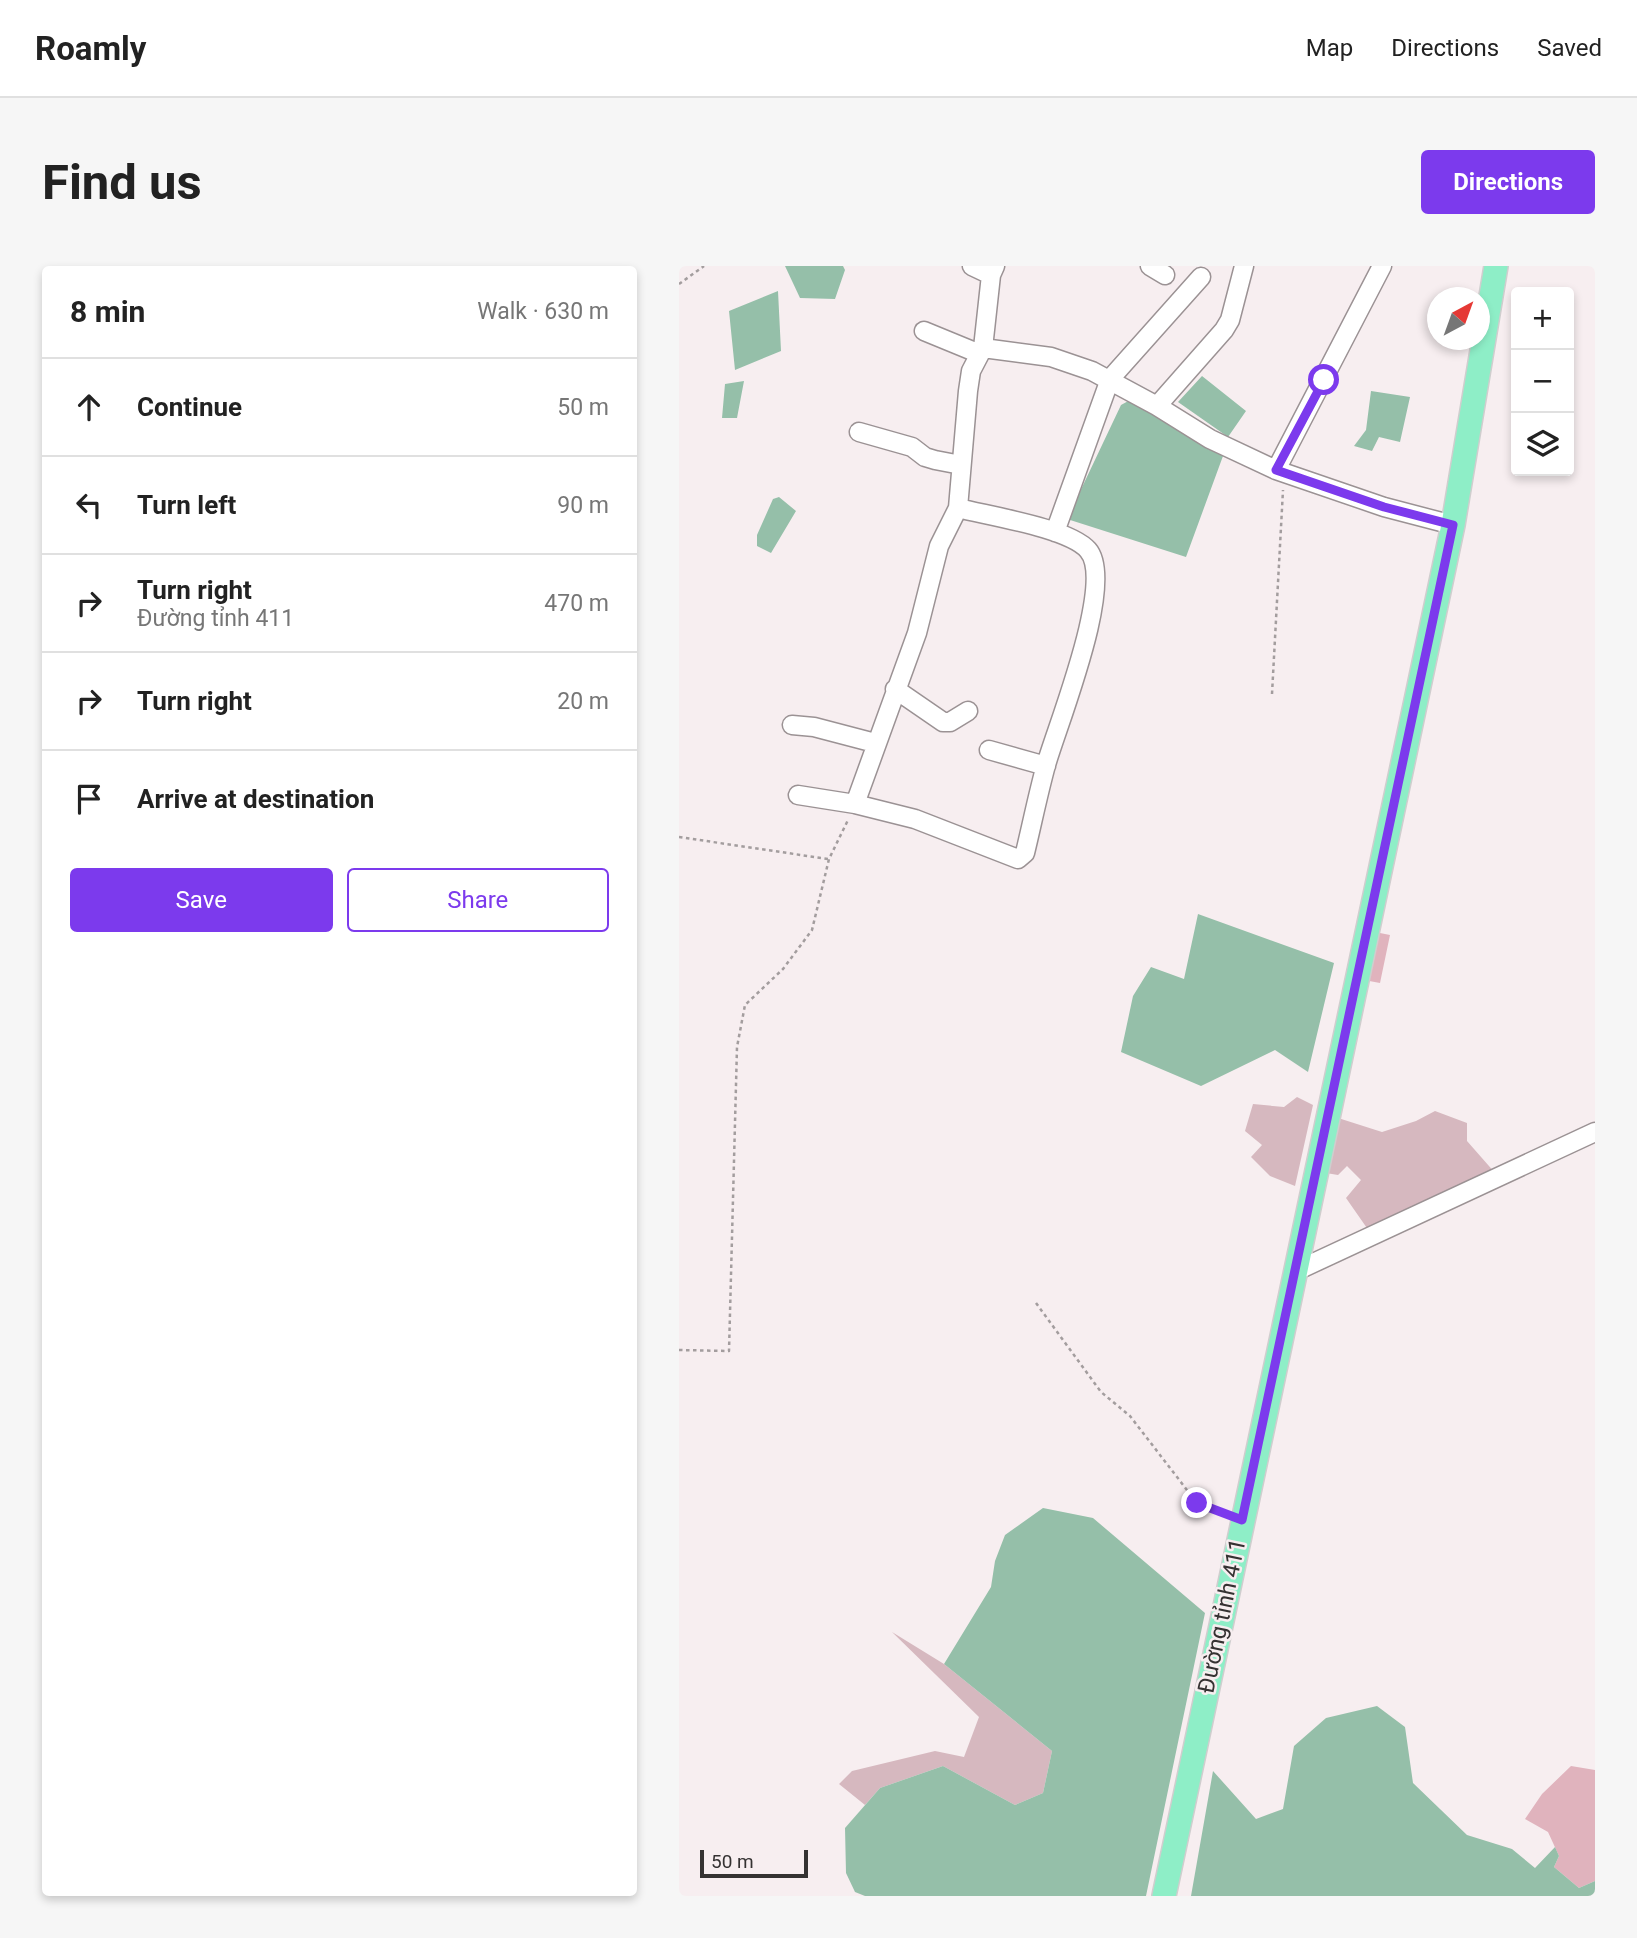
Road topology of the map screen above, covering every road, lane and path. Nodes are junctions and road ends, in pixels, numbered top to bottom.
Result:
1 (704, 266) edge
2 (972, 266) edge
3 (1244, 266) edge
4 (1381, 266) edge
5 (1496, 266) edge
6 (993, 271) edge
7 (1201, 277) dead end
8 (679, 284) edge
9 (924, 331) dead end
10 (981, 351) junction
11 (1110, 379) junction
12 (1157, 406) junction
13 (859, 432) dead end
14 (961, 465) junction
15 (1280, 472) junction
16 (958, 508) junction
17 (1453, 525) junction
18 (1055, 532) junction
19 (895, 689) junction
20 (1272, 694) dead end
21 (968, 711) dead end
22 (792, 725) dead end
23 (876, 743) junction
24 (989, 750) dead end
25 (1046, 766) junction
26 (798, 795) dead end
27 (855, 804) junction
28 (679, 837) edge
29 (829, 859) junction
30 (1595, 1132) edge
31 (1294, 1272) junction
32 (1036, 1303) dead end
33 (679, 1350) edge
34 (1242, 1520) junction
35 (1164, 1896) edge

1 - 8 path
2 - 6 street
3 - 12 street
4 - 15 street
5 - 17 main road, Đường tỉnh 411
6 - 10 street
7 - 11 street
9 - 10 street
10 - 11 street
10 - 14 street
11 - 12 street
11 - 18 street
12 - 15 street
13 - 14 street
14 - 16 street
15 - 17 street
15 - 20 path
16 - 18 street
16 - 19 street
17 - 31 main road, Đường tỉnh 411
18 - 25 street
19 - 21 street
19 - 23 street
22 - 23 street
23 - 27 street
24 - 25 street
25 - 27 street
26 - 27 street
27 - 29 path
28 - 29 path
29 - 33 path
30 - 31 street
31 - 34 main road, Đường tỉnh 411
32 - 34 path
34 - 35 main road, Đường tỉnh 411

